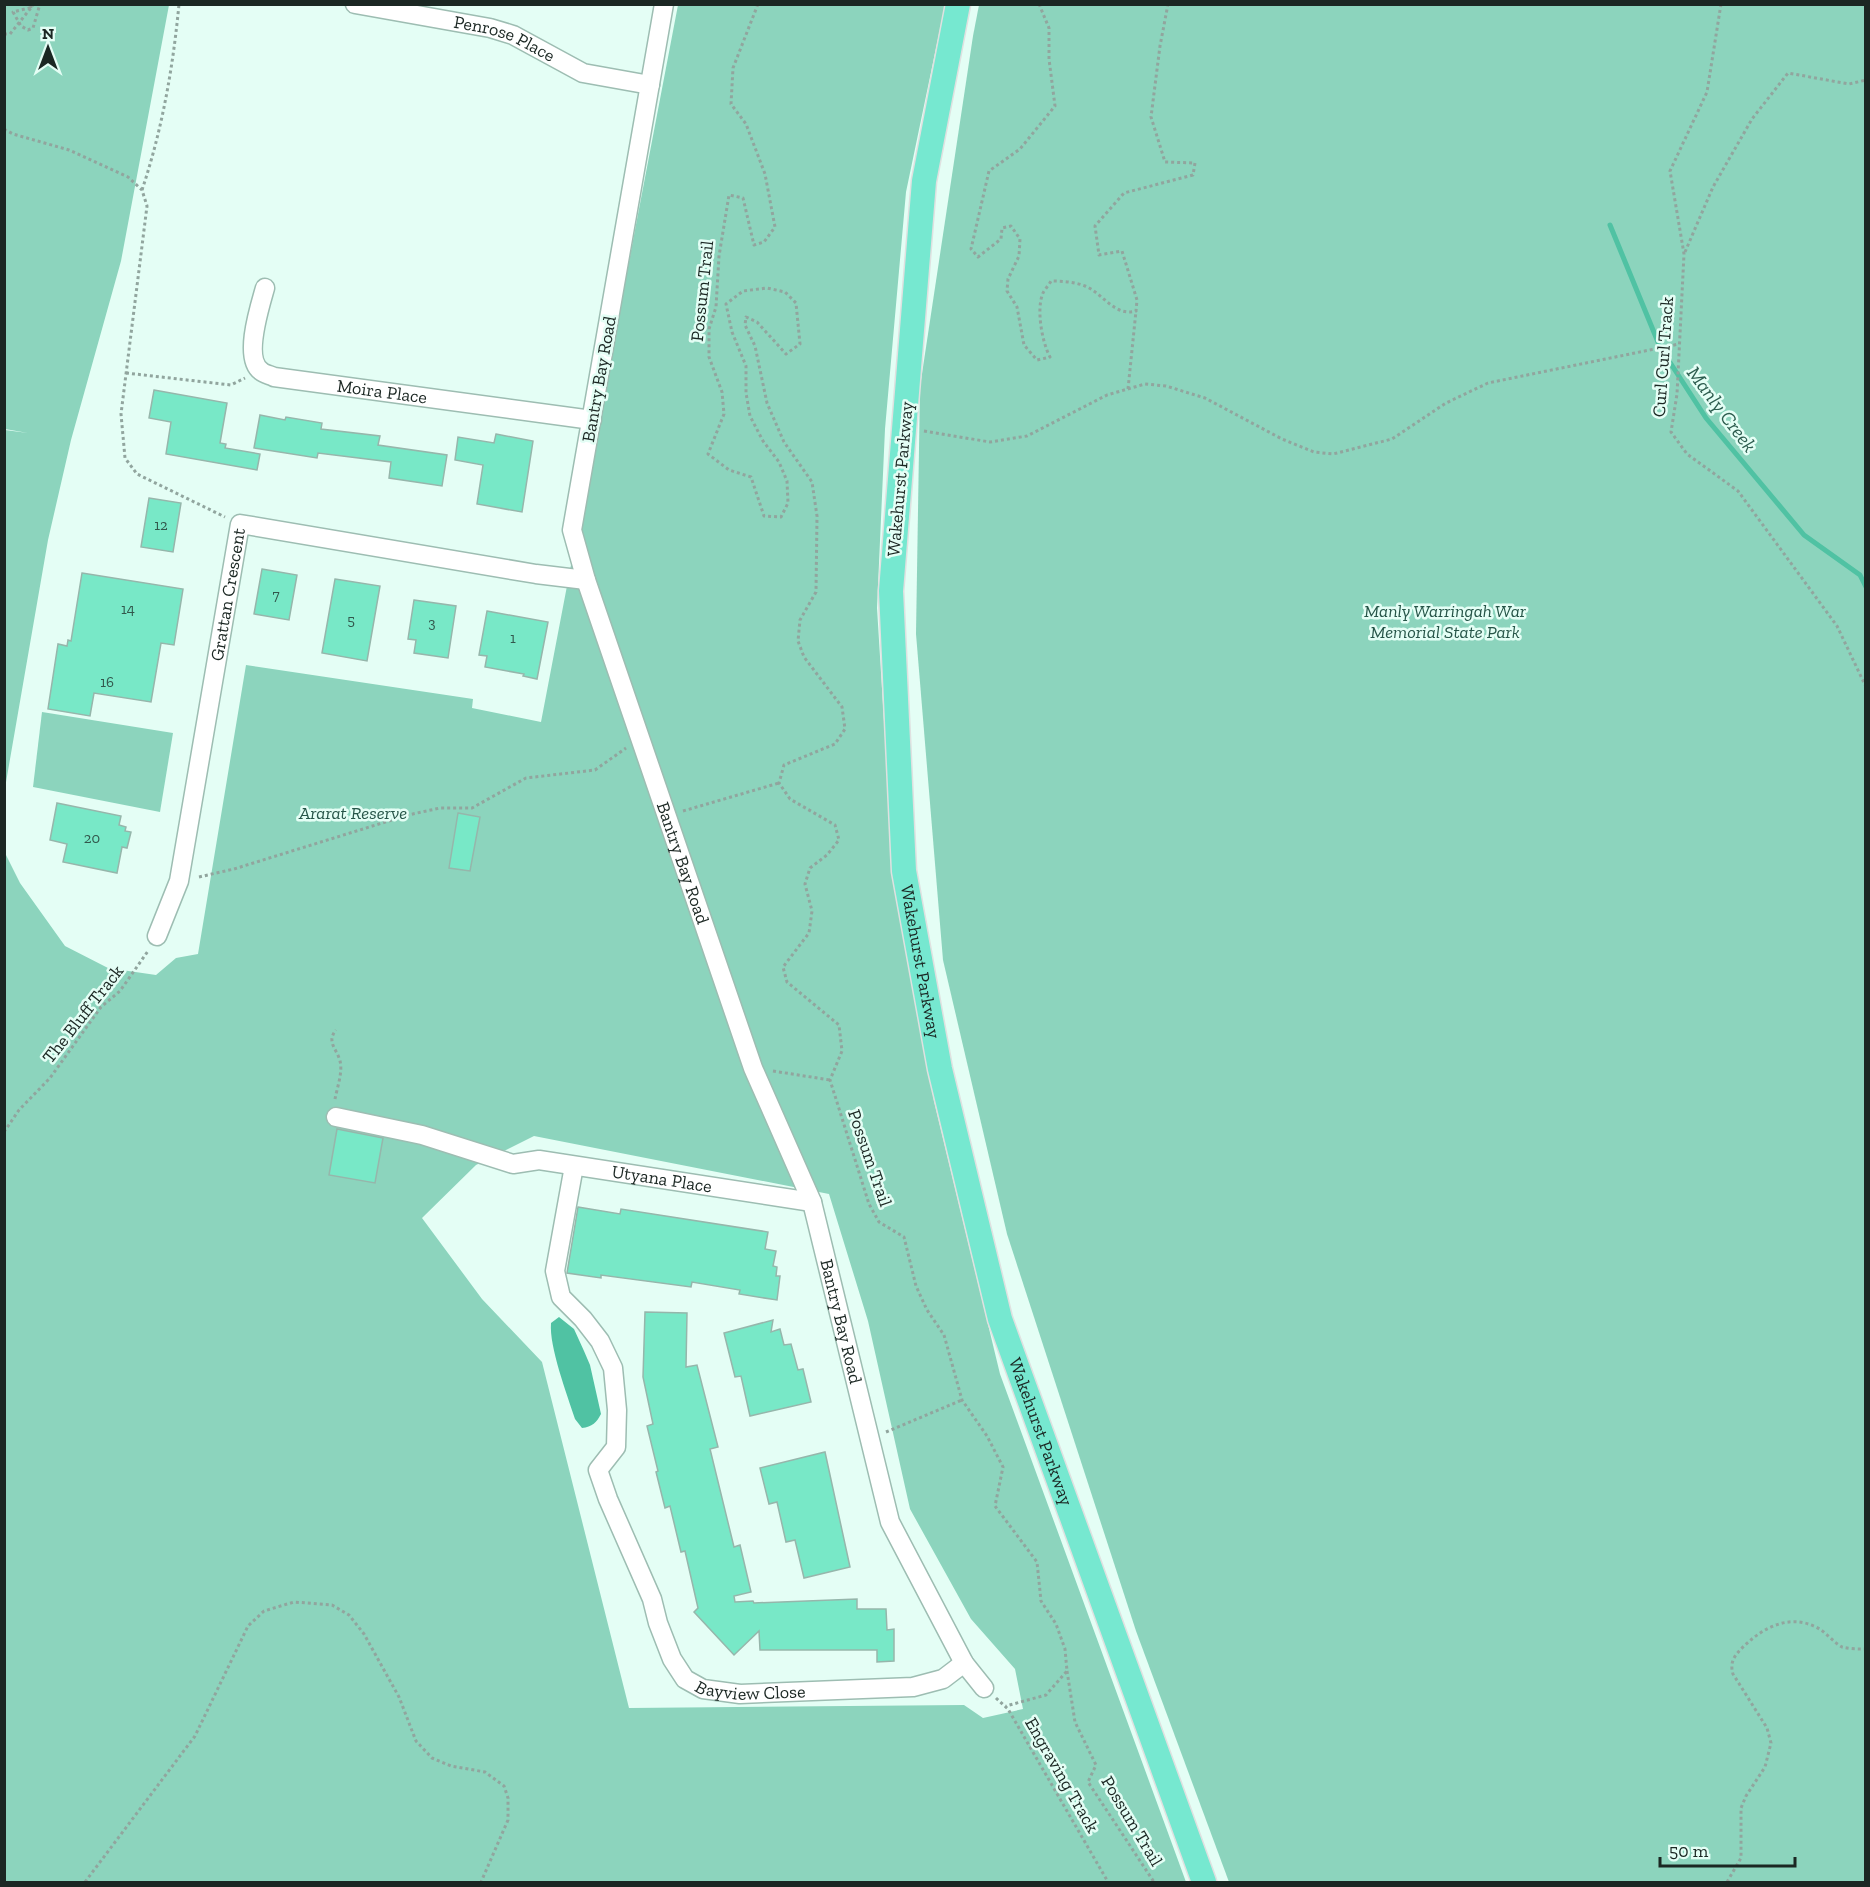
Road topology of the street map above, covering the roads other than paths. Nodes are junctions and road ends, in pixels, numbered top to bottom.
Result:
1 (355, 4) edge
2 (664, 4) edge
3 (958, 4) edge
4 (650, 85) junction
5 (265, 288) dead end
6 (592, 420) junction
7 (586, 580) junction
8 (157, 936) road end
9 (336, 1117) road end
10 (574, 1166) junction
11 (812, 1202) junction
12 (964, 1663) junction
13 (984, 1688) road end
14 (1204, 1882) edge

1 - 4 street, Penrose Place
2 - 4 street, Bantry Bay Road
3 - 14 main road, Wakehurst Parkway
4 - 6 street, Bantry Bay Road
5 - 6 street, Moira Place
6 - 7 street, Bantry Bay Road
7 - 8 street, Grattan Crescent
7 - 11 street, Bantry Bay Road
9 - 10 street, Utyana Place
10 - 11 street, Utyana Place
10 - 12 street, Bayview Close
11 - 12 street, Bantry Bay Road
12 - 13 street, Bantry Bay Road

